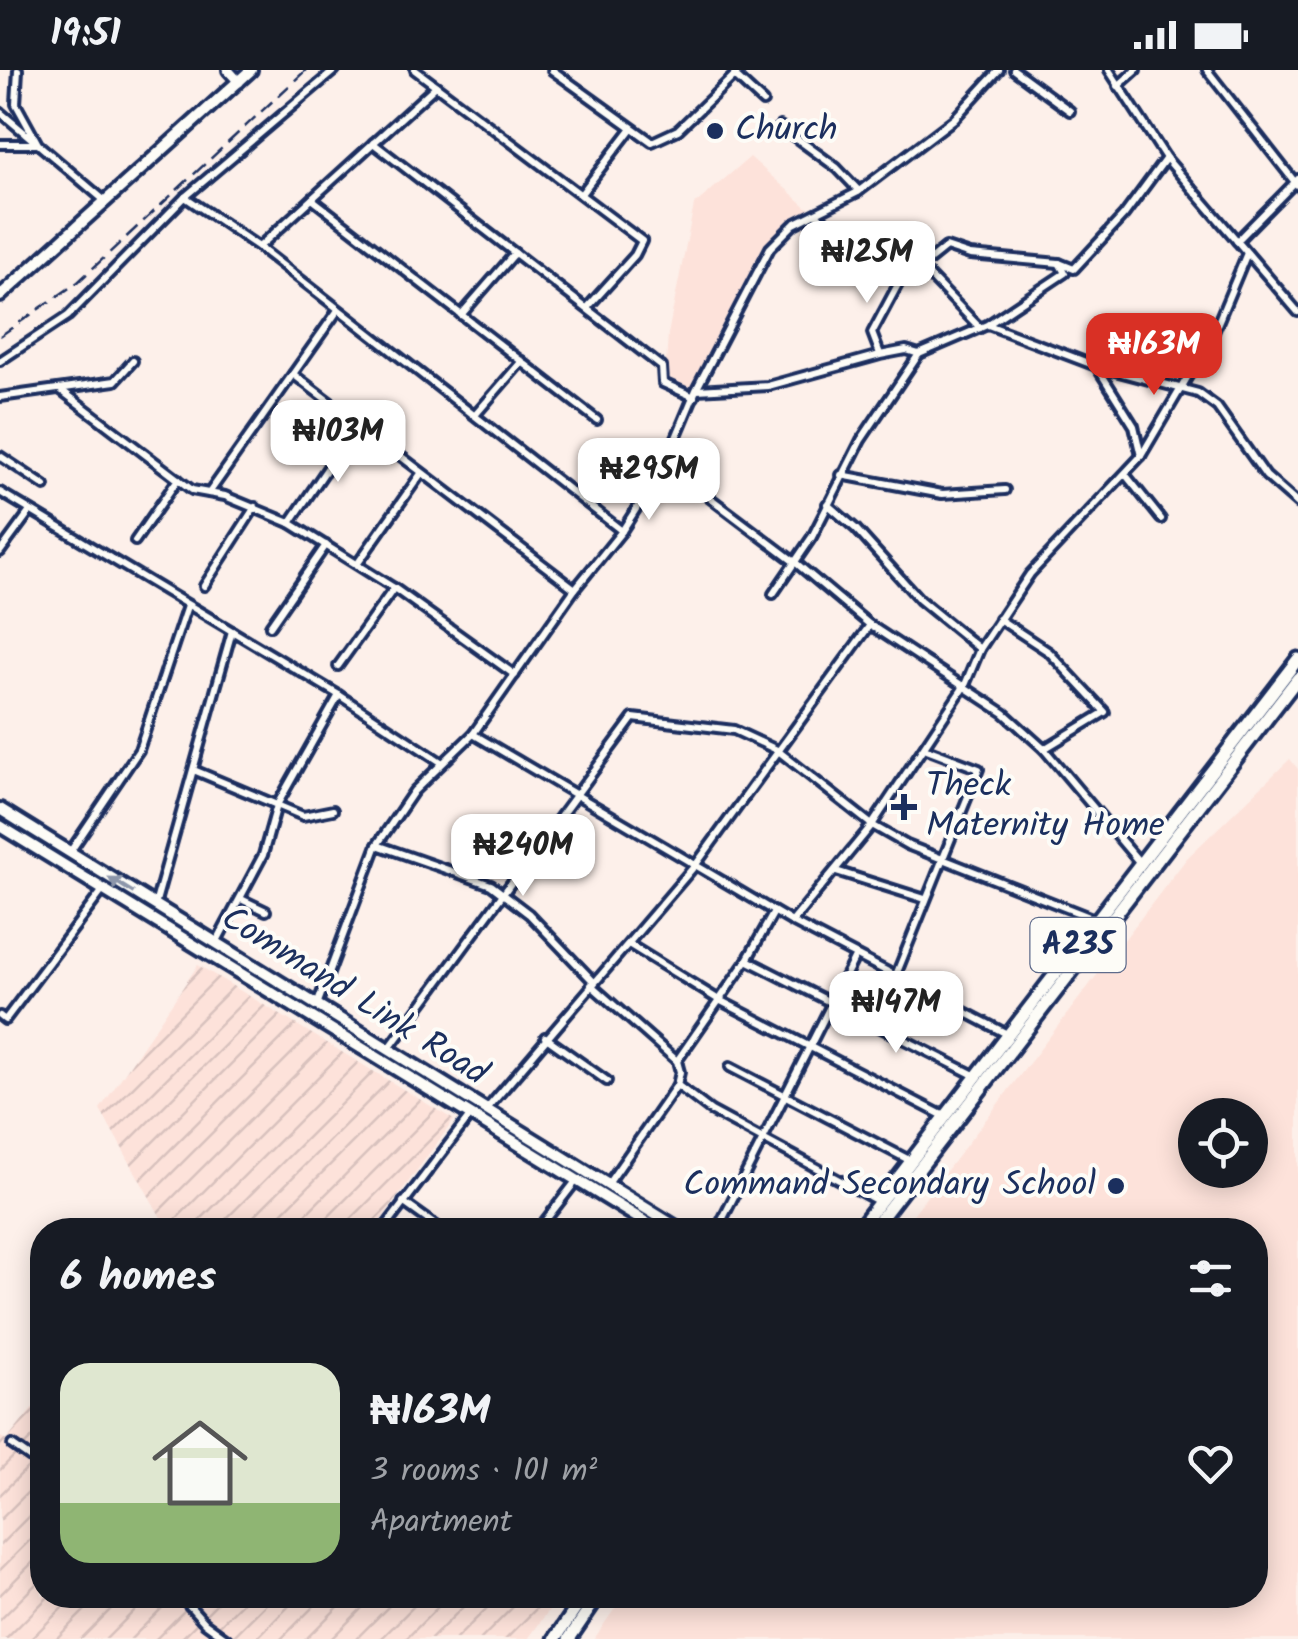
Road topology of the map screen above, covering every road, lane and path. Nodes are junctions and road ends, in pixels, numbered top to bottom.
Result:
1 (18, 70) edge
2 (228, 70) edge
3 (335, 70) edge
4 (415, 70) edge
5 (999, 70) edge
6 (1014, 70) edge
7 (1109, 70) edge
8 (1136, 70) edge
9 (1207, 70) edge
10 (557, 71) edge
11 (738, 73) edge
12 (246, 74) edge
13 (436, 86) junction
14 (1118, 86) junction
15 (763, 102) dead end
16 (1070, 111) dead end
17 (0, 112) edge
18 (780, 126) dead end
19 (631, 129) junction
20 (373, 143) junction
21 (0, 144) edge
22 (38, 144) junction
23 (1166, 158) junction
24 (1297, 182) edge
25 (859, 191) junction
26 (581, 194) junction
27 (185, 197) junction
28 (312, 199) junction
29 (105, 201) junction
30 (818, 216) junction
31 (1237, 242) junction
32 (259, 248) junction
33 (515, 252) junction
34 (1247, 253) junction
35 (910, 262) junction
36 (1059, 263) junction
37 (921, 267) junction
38 (0, 296) edge
39 (587, 308) junction
40 (338, 310) junction
41 (1298, 312) edge
42 (461, 314) junction
43 (984, 326) junction
44 (919, 354) junction
45 (880, 355) junction
46 (0, 361) edge
47 (133, 361) dead end
48 (522, 362) junction
49 (1096, 366) junction
50 (292, 374) junction
51 (1179, 386) junction
52 (61, 390) junction
53 (695, 394) junction
54 (0, 397) edge
55 (476, 414) junction
56 (597, 420) dead end
57 (356, 426) junction
58 (0, 456) edge
59 (1141, 456) junction
60 (665, 464) junction
61 (420, 474) junction
62 (1125, 474) junction
63 (841, 475) junction
64 (178, 479) junction
65 (45, 486) dead end
66 (1005, 490) dead end
67 (0, 492) edge
68 (209, 493) junction
69 (827, 504) junction
70 (1298, 504) edge
71 (255, 507) junction
72 (30, 511) junction
73 (1161, 519) dead end
74 (290, 523) junction
75 (622, 532) junction
76 (134, 541) dead end
77 (327, 545) junction
78 (0, 552) edge
79 (358, 563) junction
80 (796, 563) junction
81 (204, 586) dead end
82 (394, 588) junction
83 (575, 589) junction
84 (773, 594) dead end
85 (187, 606) junction
86 (999, 619) junction
87 (870, 625) junction
88 (270, 626) dead end
89 (232, 631) junction
90 (980, 648) junction
91 (1298, 660) edge
92 (338, 666) dead end
93 (514, 675) junction
94 (1298, 678) edge
95 (965, 685) junction
96 (339, 695) junction
97 (473, 734) junction
98 (924, 748) junction
99 (777, 750) junction
100 (1044, 750) junction
101 (442, 762) junction
102 (196, 772) junction
103 (576, 793) junction
104 (277, 805) junction
105 (0, 809) edge
106 (333, 810) dead end
107 (872, 825) junction
108 (0, 826) edge
109 (377, 844) junction
110 (70, 853) junction
111 (943, 857) junction
112 (697, 863) junction
113 (1140, 863) junction
114 (836, 871) junction
115 (103, 890) junction
116 (504, 896) junction
117 (242, 900) junction
118 (926, 900) junction
119 (155, 907) junction
120 (266, 911) dead end
121 (774, 912) junction
122 (1097, 920) junction
123 (792, 922) junction
124 (216, 944) junction
125 (630, 946) junction
126 (855, 957) junction
127 (747, 960) junction
128 (896, 975) junction
129 (593, 984) junction
130 (719, 1000) junction
131 (832, 1004) junction
132 (317, 1006) junction
133 (0, 1016) edge
134 (1008, 1034) junction
135 (545, 1037) junction
136 (811, 1049) junction
137 (388, 1050) junction
138 (677, 1062) junction
139 (730, 1067) dead end
140 (976, 1076) junction
141 (424, 1079) junction
142 (607, 1081) dead end
143 (677, 1084) junction
144 (787, 1097) junction
145 (486, 1110) junction
146 (471, 1115) junction
147 (945, 1117) junction
148 (764, 1141) junction
149 (911, 1161) junction
150 (576, 1180) junction
151 (607, 1184) junction
152 (403, 1202) junction
153 (880, 1202) junction
154 (392, 1218) edge
155 (425, 1218) edge
156 (547, 1218) edge
157 (638, 1218) edge
158 (662, 1218) edge
159 (723, 1218) edge
160 (867, 1218) edge
161 (881, 1218) edge
162 (12, 1445) dead end
163 (30, 1458) edge
164 (191, 1608) edge
165 (576, 1608) edge
166 (590, 1608) edge
167 (227, 1639) edge
168 (555, 1639) edge
169 (568, 1639) edge

1 - 22 street
2 - 12 street
3 - 27 street
4 - 13 street
5 - 25 street
6 - 16 street
7 - 14 street
8 - 14 street
9 - 24 street
10 - 19 street
11 - 15 street
11 - 19 street
12 - 29 main road
13 - 20 street
13 - 26 street
14 - 23 street
17 - 22 street
18 - 25 street
19 - 26 street
20 - 28 street
20 - 33 street
21 - 22 street
22 - 29 street
23 - 31 street
23 - 36 street
24 - 31 street
25 - 30 street
26 - 39 street
27 - 32 street
27 - 46 street
28 - 32 street
28 - 42 street
29 - 38 main road
30 - 35 street
30 - 53 street
31 - 34 street
32 - 40 street
33 - 39 street
33 - 42 street
34 - 41 street
34 - 51 street
35 - 37 street
35 - 45 street
36 - 37 street
36 - 43 street
37 - 43 street
39 - 53 street
40 - 50 street
40 - 55 street
42 - 48 street
43 - 44 street
43 - 49 street
44 - 45 street
44 - 63 street
45 - 53 street
47 - 52 street
48 - 55 street
48 - 56 street
49 - 51 street
49 - 59 street
50 - 57 street
50 - 68 street
51 - 59 street
51 - 70 street
52 - 54 street
52 - 64 street
53 - 60 street
55 - 75 street
57 - 61 street
57 - 74 street
58 - 65 street
59 - 62 street
60 - 75 street
60 - 80 street
61 - 79 street
61 - 83 street
62 - 73 street
62 - 86 street
63 - 66 street
63 - 69 street
64 - 68 street
64 - 76 street
67 - 72 street
68 - 71 street
69 - 80 street
69 - 90 street
71 - 74 street
71 - 81 street
72 - 78 street
72 - 85 street
74 - 77 street
75 - 83 street
77 - 79 street
77 - 88 street
79 - 82 street
80 - 84 street
80 - 87 street
82 - 92 street
82 - 93 street
83 - 93 street
85 - 89 street
85 - 110 street
86 - 90 street
86 - 100 street
87 - 95 street
87 - 99 street
89 - 96 street
89 - 102 street
90 - 95 street
91 - 113 highway, A235
93 - 97 street
94 - 161 highway, A235
95 - 98 street
95 - 100 street
96 - 101 street
96 - 104 street
97 - 101 street
97 - 103 street
98 - 107 street
98 - 111 street
99 - 103 street
99 - 107 street
99 - 112 street
100 - 113 street
101 - 109 street
102 - 104 street
102 - 119 street
103 - 112 street
103 - 116 street
104 - 106 street
104 - 117 street
105 - 110 main road, Command Link Road
107 - 111 street
107 - 114 street
108 - 115 main road, Command Link Road
109 - 116 street
109 - 132 street
119 -> 110 main road, Command Link Road
111 - 118 street
111 - 122 street
112 - 121 street
112 - 125 street
113 - 122 highway, A235
114 - 118 street
114 - 123 street
115 - 133 street
115 - 141 main road, Command Link Road
116 - 129 street
116 - 137 street
117 - 120 street
117 - 124 street
118 - 128 street
119 - 124 main road, Command Link Road
121 - 123 street
121 - 127 street
122 - 134 highway, A235
123 - 126 street
124 - 132 main road, Command Link Road
125 - 129 street
125 - 130 street
126 - 128 street
126 - 131 street
127 - 130 street
127 - 131 street
128 - 134 street
129 - 135 street
129 - 138 street
130 - 136 street
130 - 138 street
131 - 136 street
131 - 140 street
132 - 137 main road, Command Link Road
134 - 140 highway, A235
135 - 142 street
135 - 145 street
136 - 144 street
136 - 147 street
137 - 141 main road, Command Link Road
138 - 143 street
139 - 144 street
140 - 147 highway, A235
141 - 145 main road, Command Link Road
141 - 146 main road, Command Link Road
143 - 148 street
143 - 151 street
144 - 148 street
144 - 149 street
145 - 151 main road, Command Link Road
146 - 150 main road, Command Link Road
146 - 152 street
147 - 149 highway, A235
148 - 153 street
148 - 159 street
149 - 153 highway, A235
150 - 156 street
150 - 157 main road, Command Link Road
151 - 158 main road, Command Link Road
152 - 154 street
152 - 155 street
153 - 160 highway, A235
162 - 163 street
164 - 167 street
165 - 168 highway
166 - 169 highway

